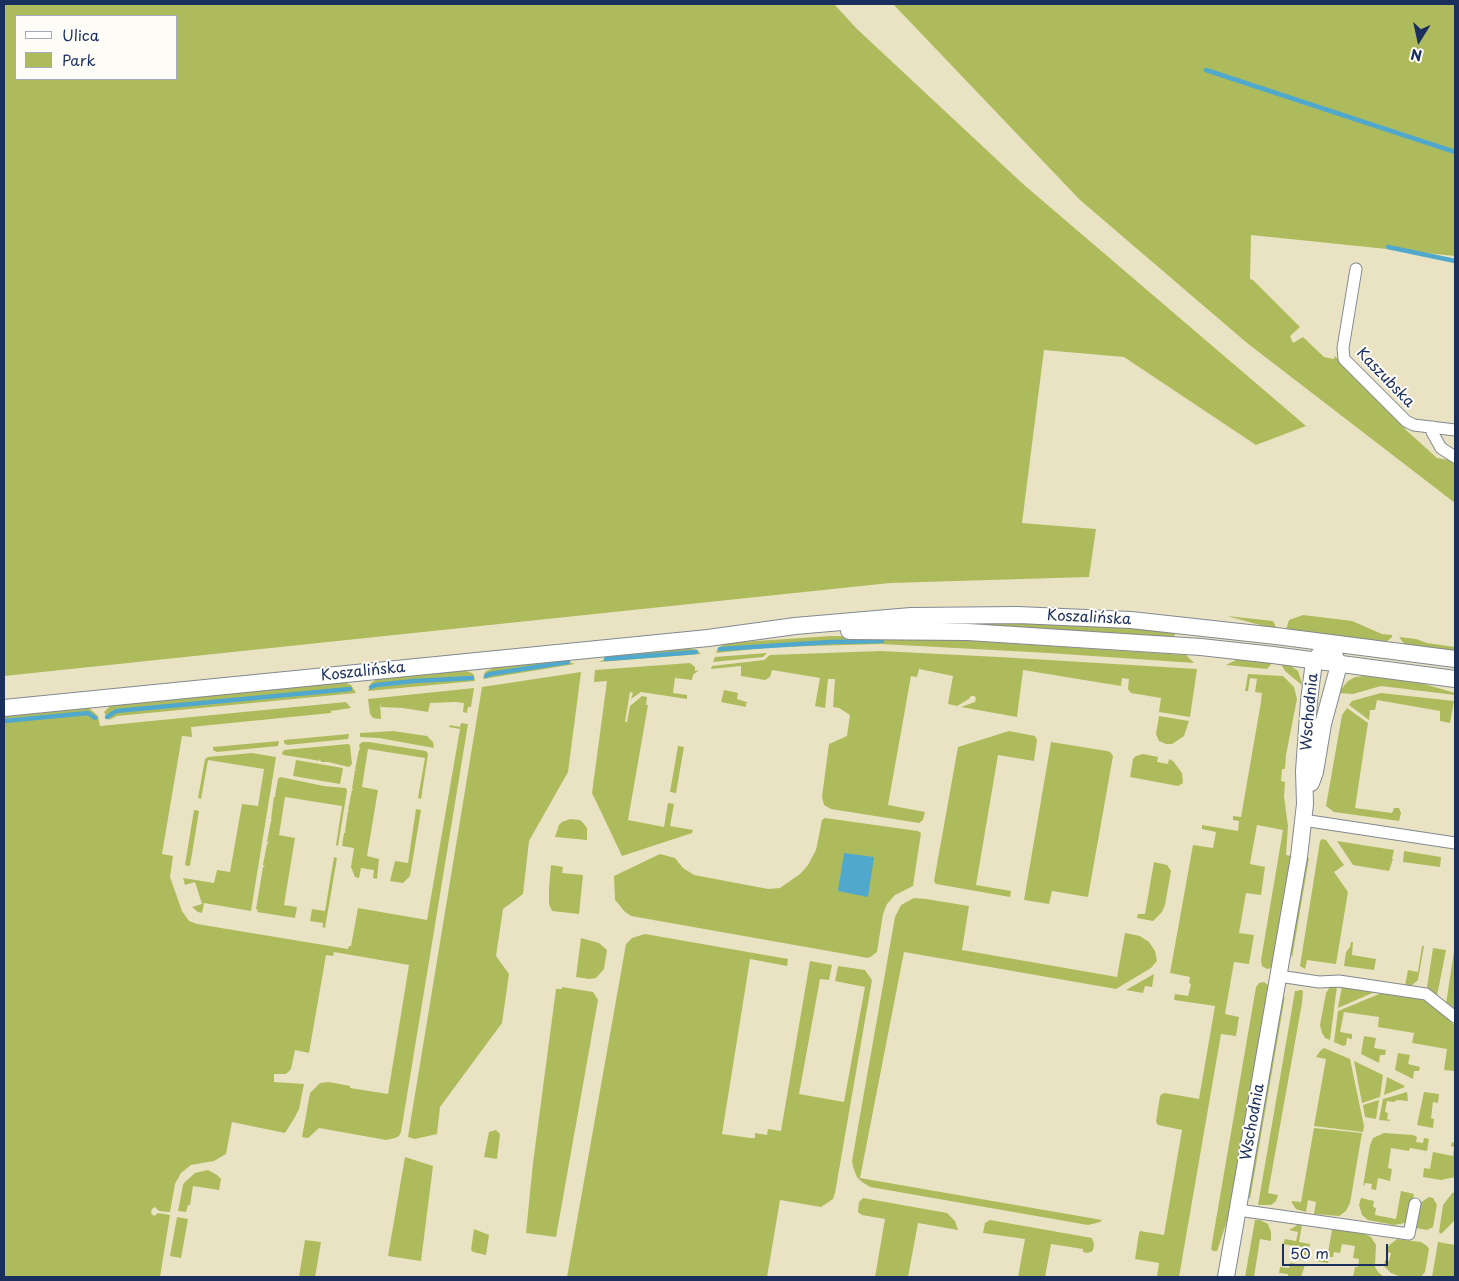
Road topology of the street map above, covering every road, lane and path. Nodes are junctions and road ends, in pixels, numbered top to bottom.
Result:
1 (1356, 269) dead end
2 (1432, 427) junction
3 (1455, 430) edge
4 (1455, 457) edge
5 (721, 637) junction
6 (1330, 643) junction
7 (1455, 659) edge
8 (1314, 661) junction
9 (1338, 664) junction
10 (1455, 679) edge
11 (4, 708) edge
12 (1304, 812) junction
13 (1455, 843) edge
14 (1279, 976) junction
15 (1455, 1017) edge
16 (1415, 1204) dead end
17 (1238, 1210) junction
18 (1226, 1277) edge

1 - 2 street, Kaszubska
2 - 3 street, Kaszubska
2 - 4 street
5 - 6 main road, Koszalińska
5 - 8 main road, Koszalińska
5 - 11 main road, Koszalińska
6 - 7 main road, Koszalińska
6 - 8 main road, Wschodnia
6 - 9 main road, Wschodnia
8 - 9 main road, Koszalińska
8 - 12 main road, Wschodnia
9 - 10 main road, Koszalińska
9 - 12 main road, Wschodnia
12 - 13 street
12 - 14 main road, Wschodnia
14 - 15 street
14 - 17 main road, Wschodnia
16 - 17 street
17 - 18 main road, Wschodnia

